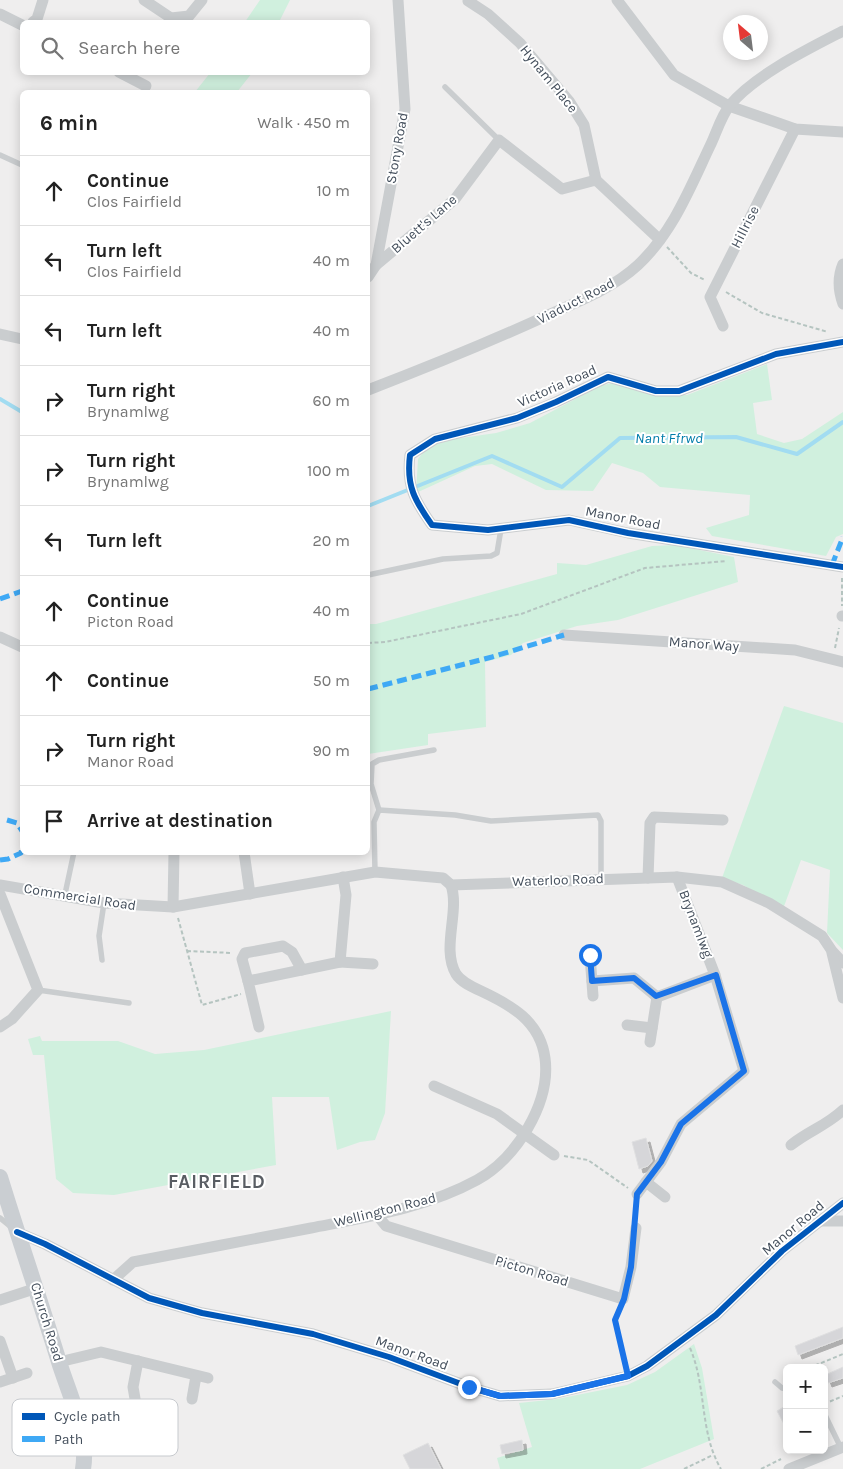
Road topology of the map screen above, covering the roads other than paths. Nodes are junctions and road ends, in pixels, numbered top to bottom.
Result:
1 (43, 0) edge
2 (144, 0) edge
3 (202, 0) edge
4 (398, 0) edge
5 (617, 0) edge
6 (468, 1) dead end
7 (0, 14) edge
8 (37, 20) edge
9 (20, 24) edge
10 (843, 31) edge
11 (124, 75) edge
12 (146, 86) dead end
13 (445, 87) dead end
14 (729, 106) junction
15 (795, 129) junction
16 (843, 132) edge
17 (498, 140) junction
18 (0, 155) edge
19 (20, 164) edge
20 (596, 180) junction
21 (660, 240) junction
22 (843, 264) edge
23 (376, 265) junction
24 (370, 274) edge
25 (843, 304) edge
26 (723, 326) dead end
27 (0, 334) edge
28 (20, 339) edge
29 (843, 342) edge
30 (370, 389) edge
31 (414, 496) joint
32 (501, 529) junction
33 (843, 567) edge
34 (370, 575) edge
35 (564, 635) dead end
36 (0, 637) edge
37 (20, 646) edge
38 (843, 662) edge
39 (434, 750) dead end
40 (379, 810) junction
41 (723, 820) dead end
42 (73, 855) edge
43 (174, 855) edge
44 (244, 855) edge
45 (375, 872) junction
46 (343, 877) junction
47 (677, 877) junction
48 (601, 878) junction
49 (648, 878) junction
50 (0, 885) edge
51 (451, 885) junction
52 (0, 894) edge
53 (65, 894) junction
54 (250, 894) junction
55 (104, 903) junction
56 (173, 907) junction
57 (832, 951) junction
58 (590, 955) dead end
59 (102, 960) dead end
60 (340, 962) junction
61 (843, 963) edge
62 (373, 964) dead end
63 (302, 970) junction
64 (716, 975) junction
65 (592, 981) junction
66 (249, 986) junction
67 (38, 990) junction
68 (593, 996) dead end
69 (656, 996) junction
70 (843, 998) edge
71 (129, 1002) dead end
72 (628, 1025) dead end
73 (0, 1027) edge
74 (259, 1027) dead end
75 (652, 1028) junction
76 (650, 1042) dead end
77 (434, 1086) dead end
78 (843, 1110) edge
79 (526, 1134) junction
80 (791, 1145) dead end
81 (554, 1155) road end
82 (0, 1177) edge
83 (646, 1182) junction
84 (637, 1194) road end
85 (665, 1197) dead end
86 (843, 1203) edge
87 (376, 1215) junction
88 (0, 1218) edge
89 (843, 1220) edge
90 (820, 1221) junction
91 (636, 1228) road end
92 (17, 1232) junction
93 (113, 1280) junction
94 (38, 1288) junction
95 (0, 1300) edge
96 (0, 1340) edge
97 (138, 1361) junction
98 (59, 1362) junction
99 (27, 1373) dead end
100 (196, 1376) junction
101 (13, 1378) junction
102 (208, 1378) dead end
103 (0, 1382) edge
104 (775, 1382) dead end
105 (783, 1388) edge
106 (70, 1399) edge
107 (135, 1399) edge
108 (192, 1399) dead end
109 (828, 1421) edge
110 (842, 1448) edge
111 (789, 1469) edge

1 - 8 street
2 - 3 street
4 - 23 street, Stony Road
5 - 14 street
6 - 20 street, Hynam Place
7 - 9 street
10 - 14 street
11 - 12 street
13 - 17 lane
14 - 15 street
14 - 21 street, Viaduct Road
15 - 16 street
15 - 26 street, Hillrise
17 - 20 street
17 - 23 street, Bluett's Lane
18 - 19 lane
20 - 21 street
21 - 30 street, Viaduct Road
22 - 25 street
23 - 24 street, Bluett's Lane
27 - 28 street
29 - 31 street, Victoria Road
31 - 32 street, Manor Road
32 - 33 street, Manor Road
32 - 34 lane
35 - 38 street, Manor Way
36 - 37 street
39 - 40 lane
40 - 45 lane
40 - 48 lane
41 - 49 street
42 - 53 lane
43 - 56 street
44 - 54 street
45 - 46 street, Waterloo Road
45 - 51 street, Waterloo Road
46 - 54 street, Waterloo Road
46 - 60 street
47 - 49 street, Waterloo Road
47 - 57 street, Waterloo Road
47 - 64 street, Brynamlwg
48 - 49 street, Waterloo Road
48 - 51 street, Waterloo Road
50 - 53 street, Commercial Road
51 - 79 street, Wellington Road
52 - 67 street
53 - 55 street, Commercial Road
54 - 56 street, Commercial Road
55 - 56 street, Commercial Road
55 - 59 lane
57 - 61 street, Waterloo Road
57 - 70 street
58 - 65 street
60 - 62 street
60 - 63 street
63 - 66 street
63 - 66 street
64 - 69 street
64 - 83 street, Brynamlwg
65 - 68 street
65 - 69 street
66 - 74 street
67 - 71 lane
67 - 73 street
69 - 75 street
72 - 75 street
75 - 76 street
77 - 79 street
78 - 80 street
79 - 81 street
79 - 87 street, Wellington Road
82 - 92 main road, Church Road
83 - 84 street, Brynamlwg
83 - 85 street
86 - 90 street, Manor Road
87 - 91 street, Picton Road
87 - 93 street, Wellington Road
88 - 92 lane
89 - 90 street
90 - 93 street, Manor Road
92 - 93 street, Manor Road
92 - 94 main road, Church Road
94 - 95 street
94 - 98 main road, Church Road
96 - 101 street
97 - 98 street
97 - 100 street
97 - 107 street
98 - 106 main road, Church Road
99 - 101 street
100 - 102 street
100 - 108 street
101 - 103 street
104 - 105 lane
109 - 110 lane
110 - 111 street

